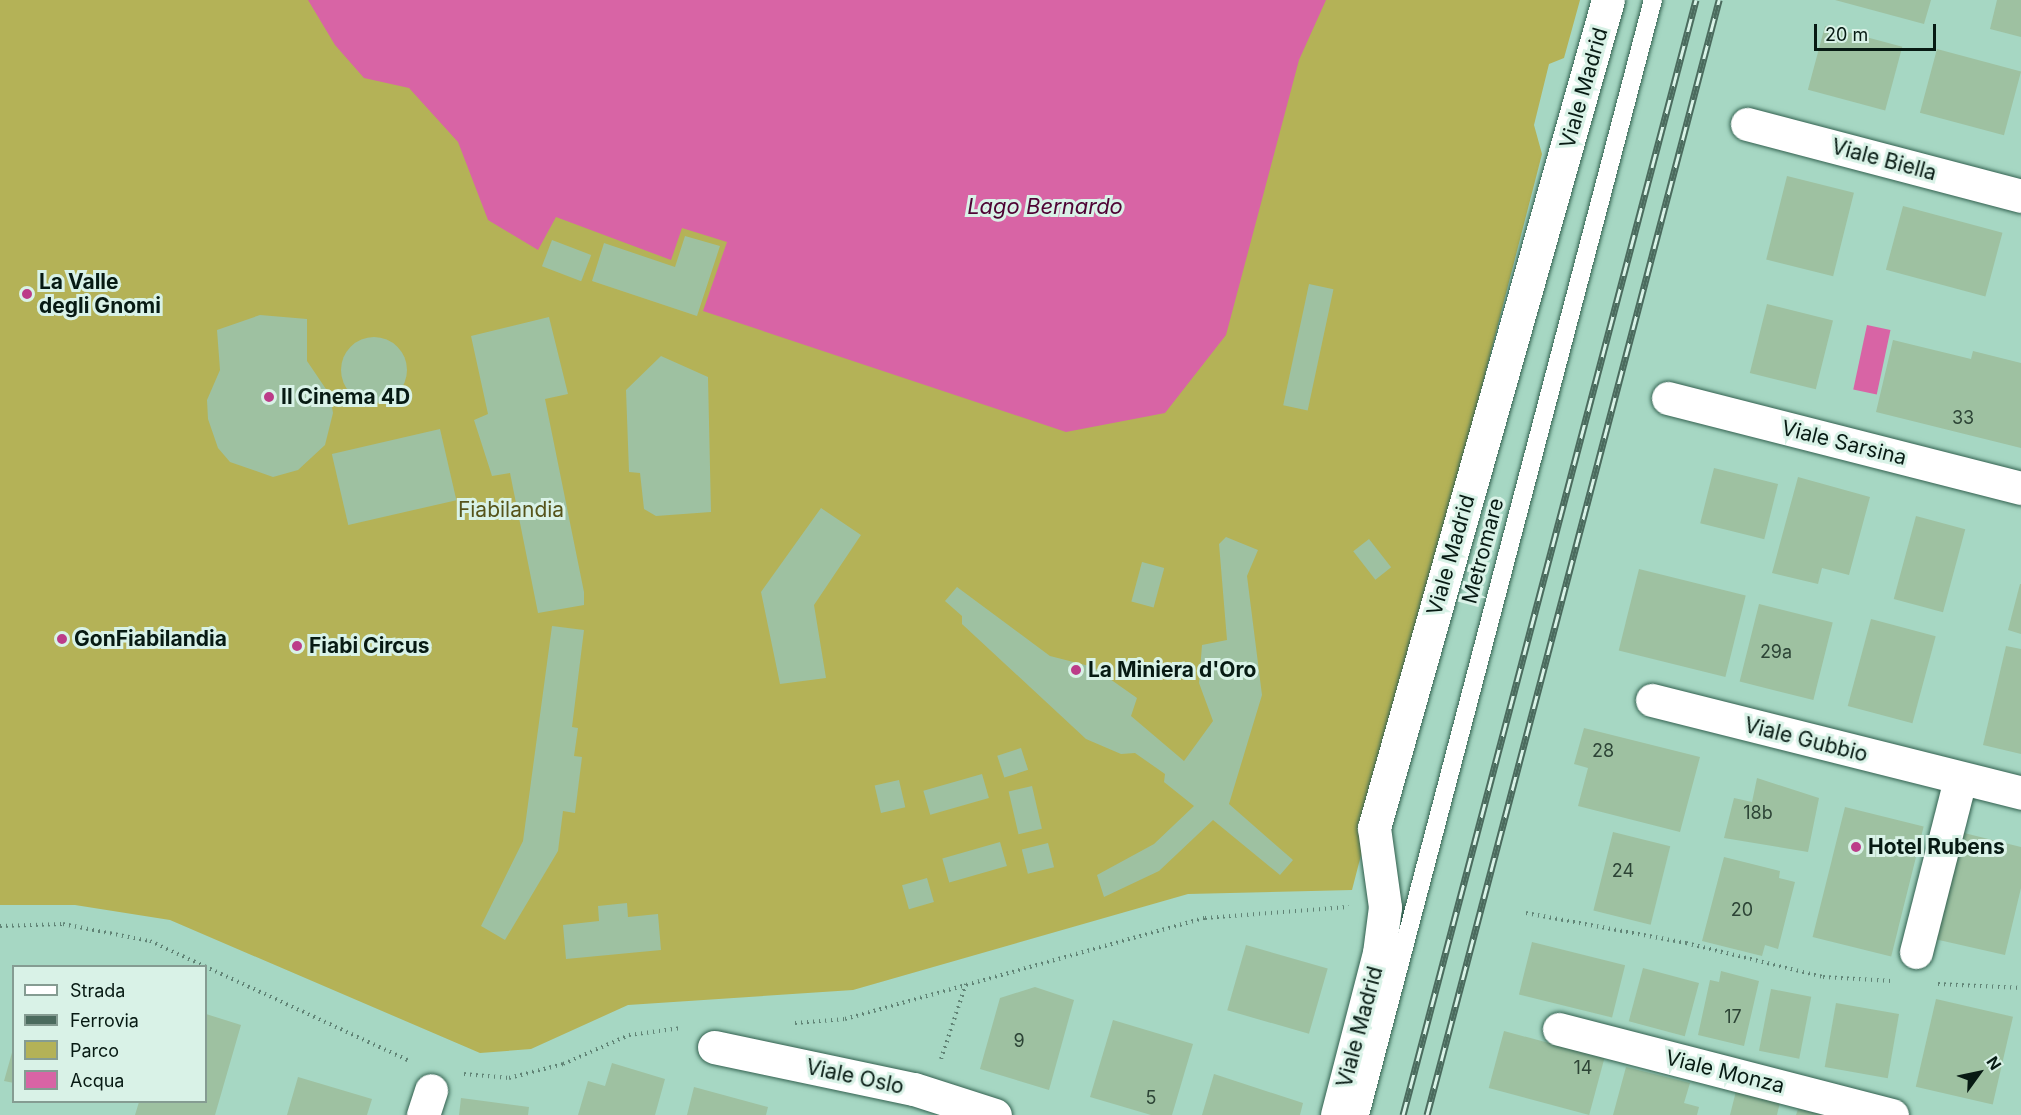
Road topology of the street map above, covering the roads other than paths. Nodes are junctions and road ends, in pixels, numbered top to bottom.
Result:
1 (1608, 0) edge
2 (1653, 0) edge
3 (1747, 124) dead end
4 (2021, 196) edge
5 (1668, 398) dead end
6 (2021, 488) edge
7 (1652, 700) dead end
8 (1960, 779) junction
9 (2021, 794) edge
10 (1910, 967) road end
11 (1559, 1029) dead end
12 (714, 1047) dead end
13 (917, 1099) edge
14 (995, 1115) edge
15 (1337, 1115) edge
16 (1360, 1115) edge
17 (1892, 1115) edge

1 - 15 street, Viale Madrid
2 - 16 lane, Metromare
3 - 4 street, Viale Biella
5 - 6 street, Viale Sarsina
7 - 8 street, Viale Gubbio
8 - 9 street, Viale Gubbio
8 - 10 street
11 - 17 street, Viale Monza
12 - 13 street, Viale Oslo
13 - 14 street, Viale Oslo

